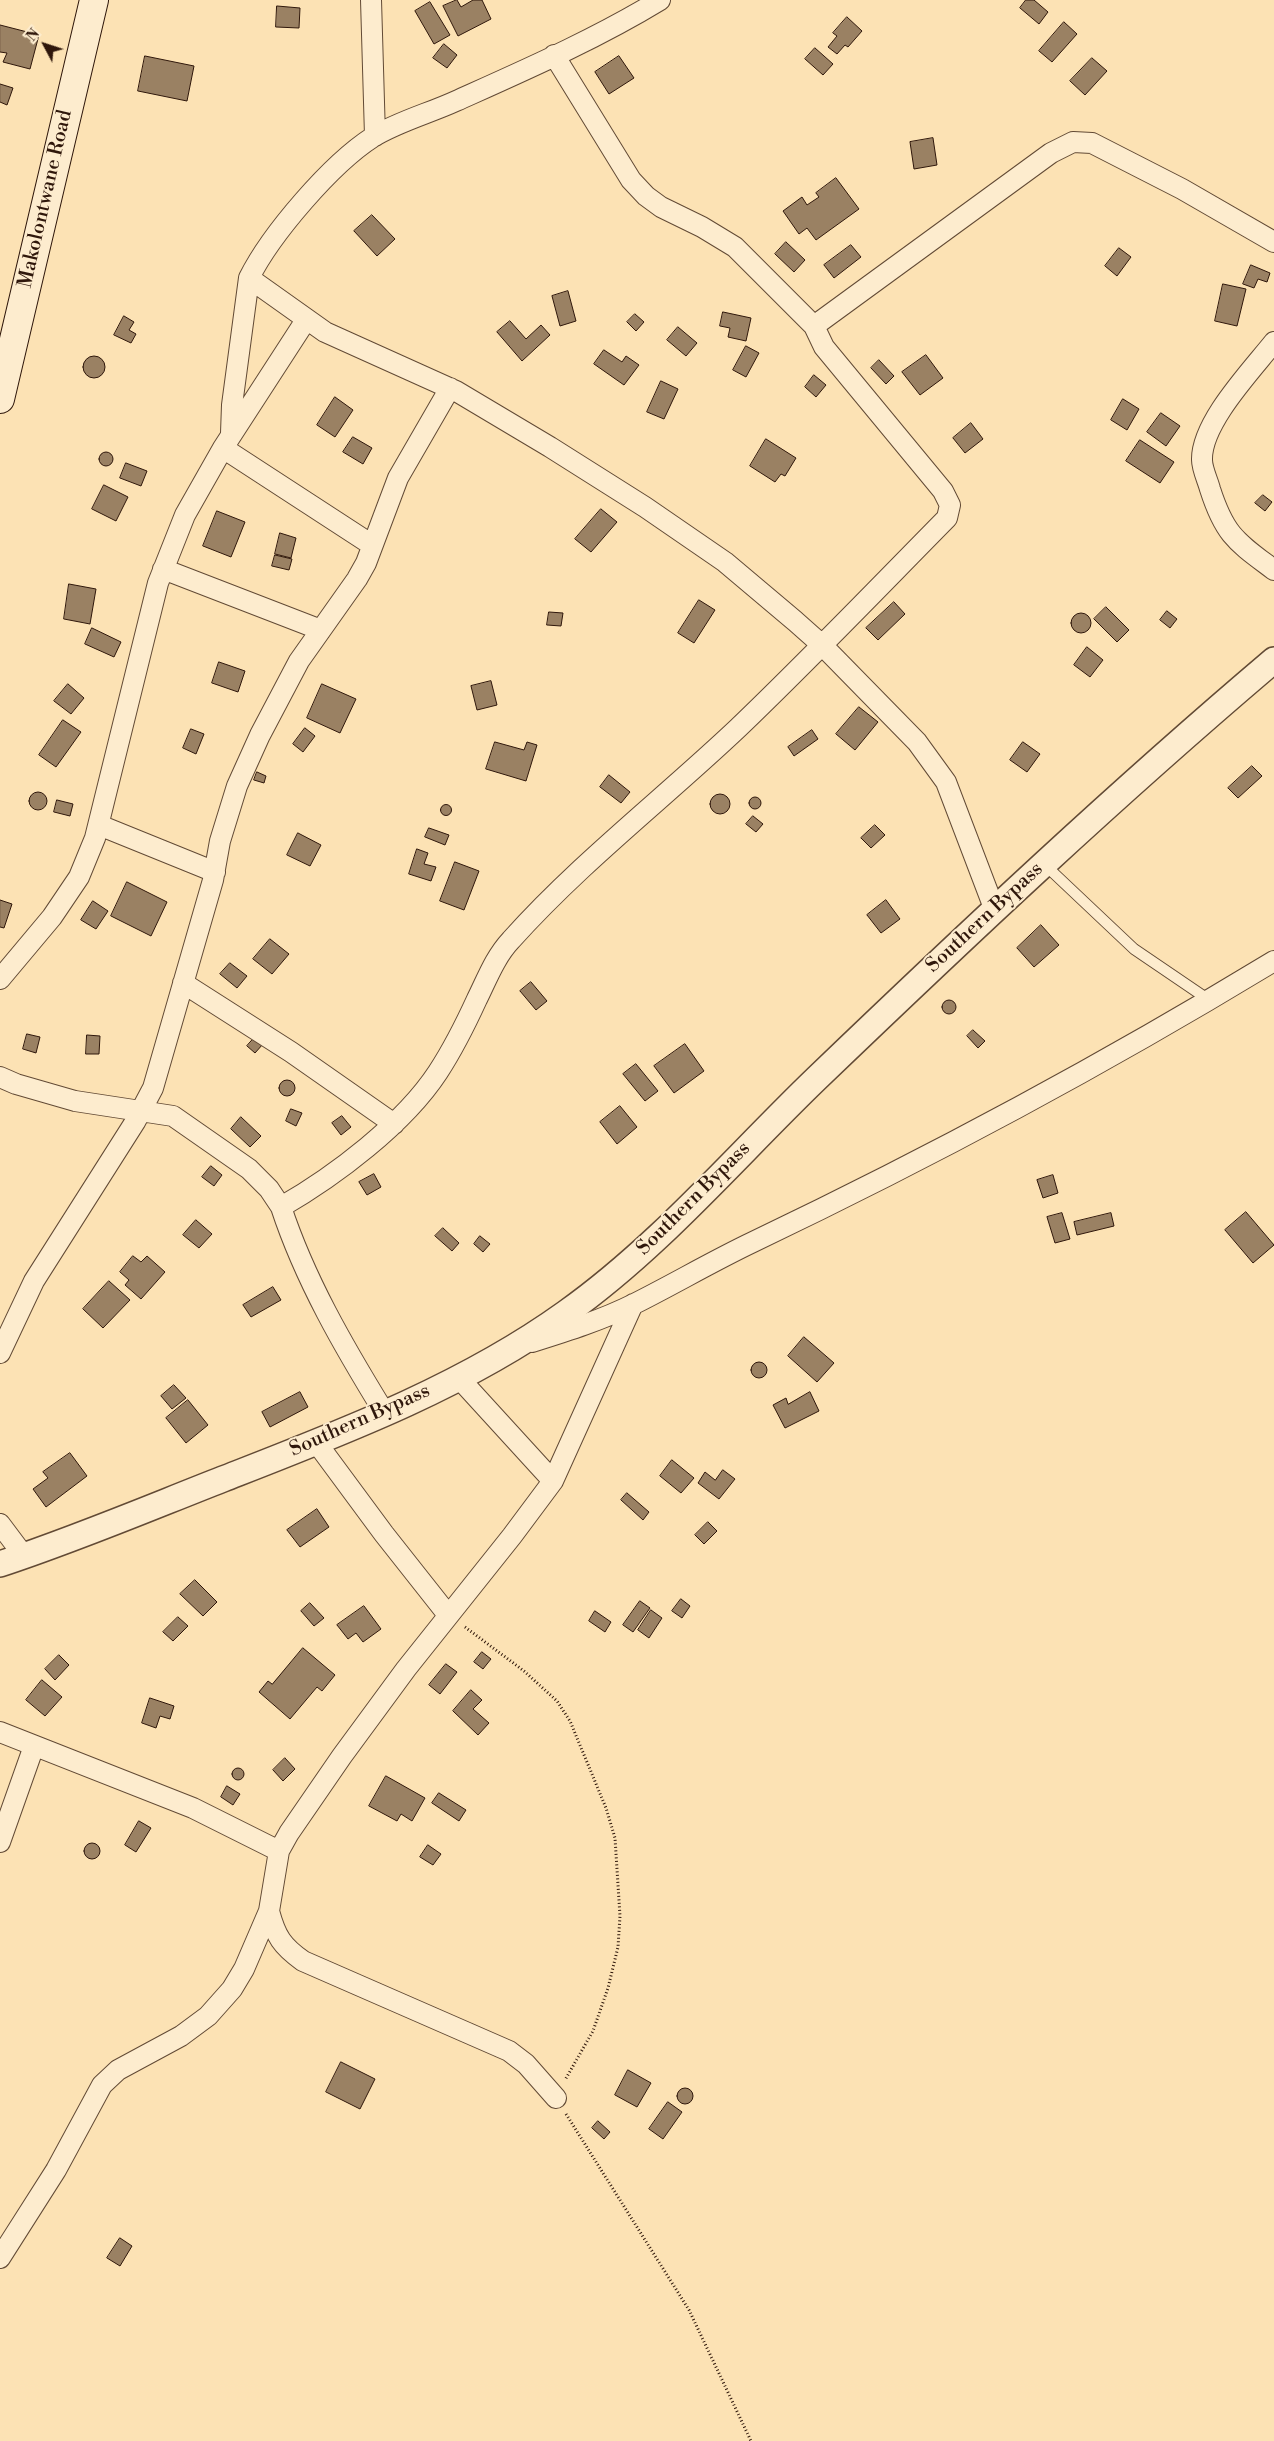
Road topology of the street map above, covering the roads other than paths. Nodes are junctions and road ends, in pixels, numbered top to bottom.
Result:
1 (94, 0) edge
2 (371, 0) edge
3 (660, 0) edge
4 (554, 55) junction
5 (375, 136) junction
6 (1274, 242) edge
7 (249, 278) junction
8 (306, 320) junction
9 (814, 326) junction
10 (1274, 342) edge
11 (450, 388) junction
12 (0, 399) edge
13 (227, 440) junction
14 (372, 545) junction
15 (163, 569) junction
16 (1274, 570) edge
17 (321, 630) junction
18 (822, 645) junction
19 (1274, 660) edge
20 (99, 825) junction
21 (1043, 863) junction
22 (215, 872) junction
23 (994, 908) junction
24 (1274, 961) edge
25 (0, 979) edge
26 (183, 983) junction
27 (1209, 1000) junction
28 (0, 1077) edge
29 (140, 1113) junction
30 (394, 1124) junction
31 (281, 1207) junction
32 (633, 1304) junction
33 (513, 1347) junction
34 (0, 1353) edge
35 (458, 1377) junction
36 (384, 1412) junction
37 (316, 1442) junction
38 (553, 1480) junction
39 (0, 1524) edge
40 (24, 1556) junction
41 (0, 1564) edge
42 (448, 1614) junction
43 (0, 1732) edge
44 (34, 1746) junction
45 (0, 1842) edge
46 (279, 1851) junction
47 (270, 1912) junction
48 (556, 2098) road end
49 (0, 2258) edge

1 - 12 main road, Makolontwane Road
2 - 5 street
3 - 4 street
4 - 5 street
4 - 9 street
5 - 7 street
6 - 9 street
7 - 8 street
7 - 13 street
8 - 11 street
8 - 13 street
9 - 18 street
10 - 16 street
11 - 14 street
11 - 18 street
13 - 14 street
13 - 15 street
14 - 17 street
15 - 17 street
15 - 20 street
17 - 22 street
18 - 23 street
18 - 30 street
19 - 21 street, Southern Bypass
20 - 22 street
20 - 25 street
21 - 23 street, Southern Bypass
21 - 27 lane
22 - 26 street
23 - 33 street, Southern Bypass
24 - 27 street
26 - 29 street
26 - 30 street
27 - 32 street
28 - 29 street
29 - 31 street
29 - 34 street
30 - 31 street
31 - 36 street
32 - 33 street
32 - 38 street
33 - 35 street, Southern Bypass
35 - 36 street, Southern Bypass
35 - 38 street
36 - 37 street, Southern Bypass
37 - 40 street, Southern Bypass
37 - 42 street
38 - 42 street
39 - 40 street
40 - 41 street, Southern Bypass
42 - 46 street
43 - 44 street
44 - 45 street
44 - 46 street
46 - 47 street
47 - 48 street
47 - 49 street

